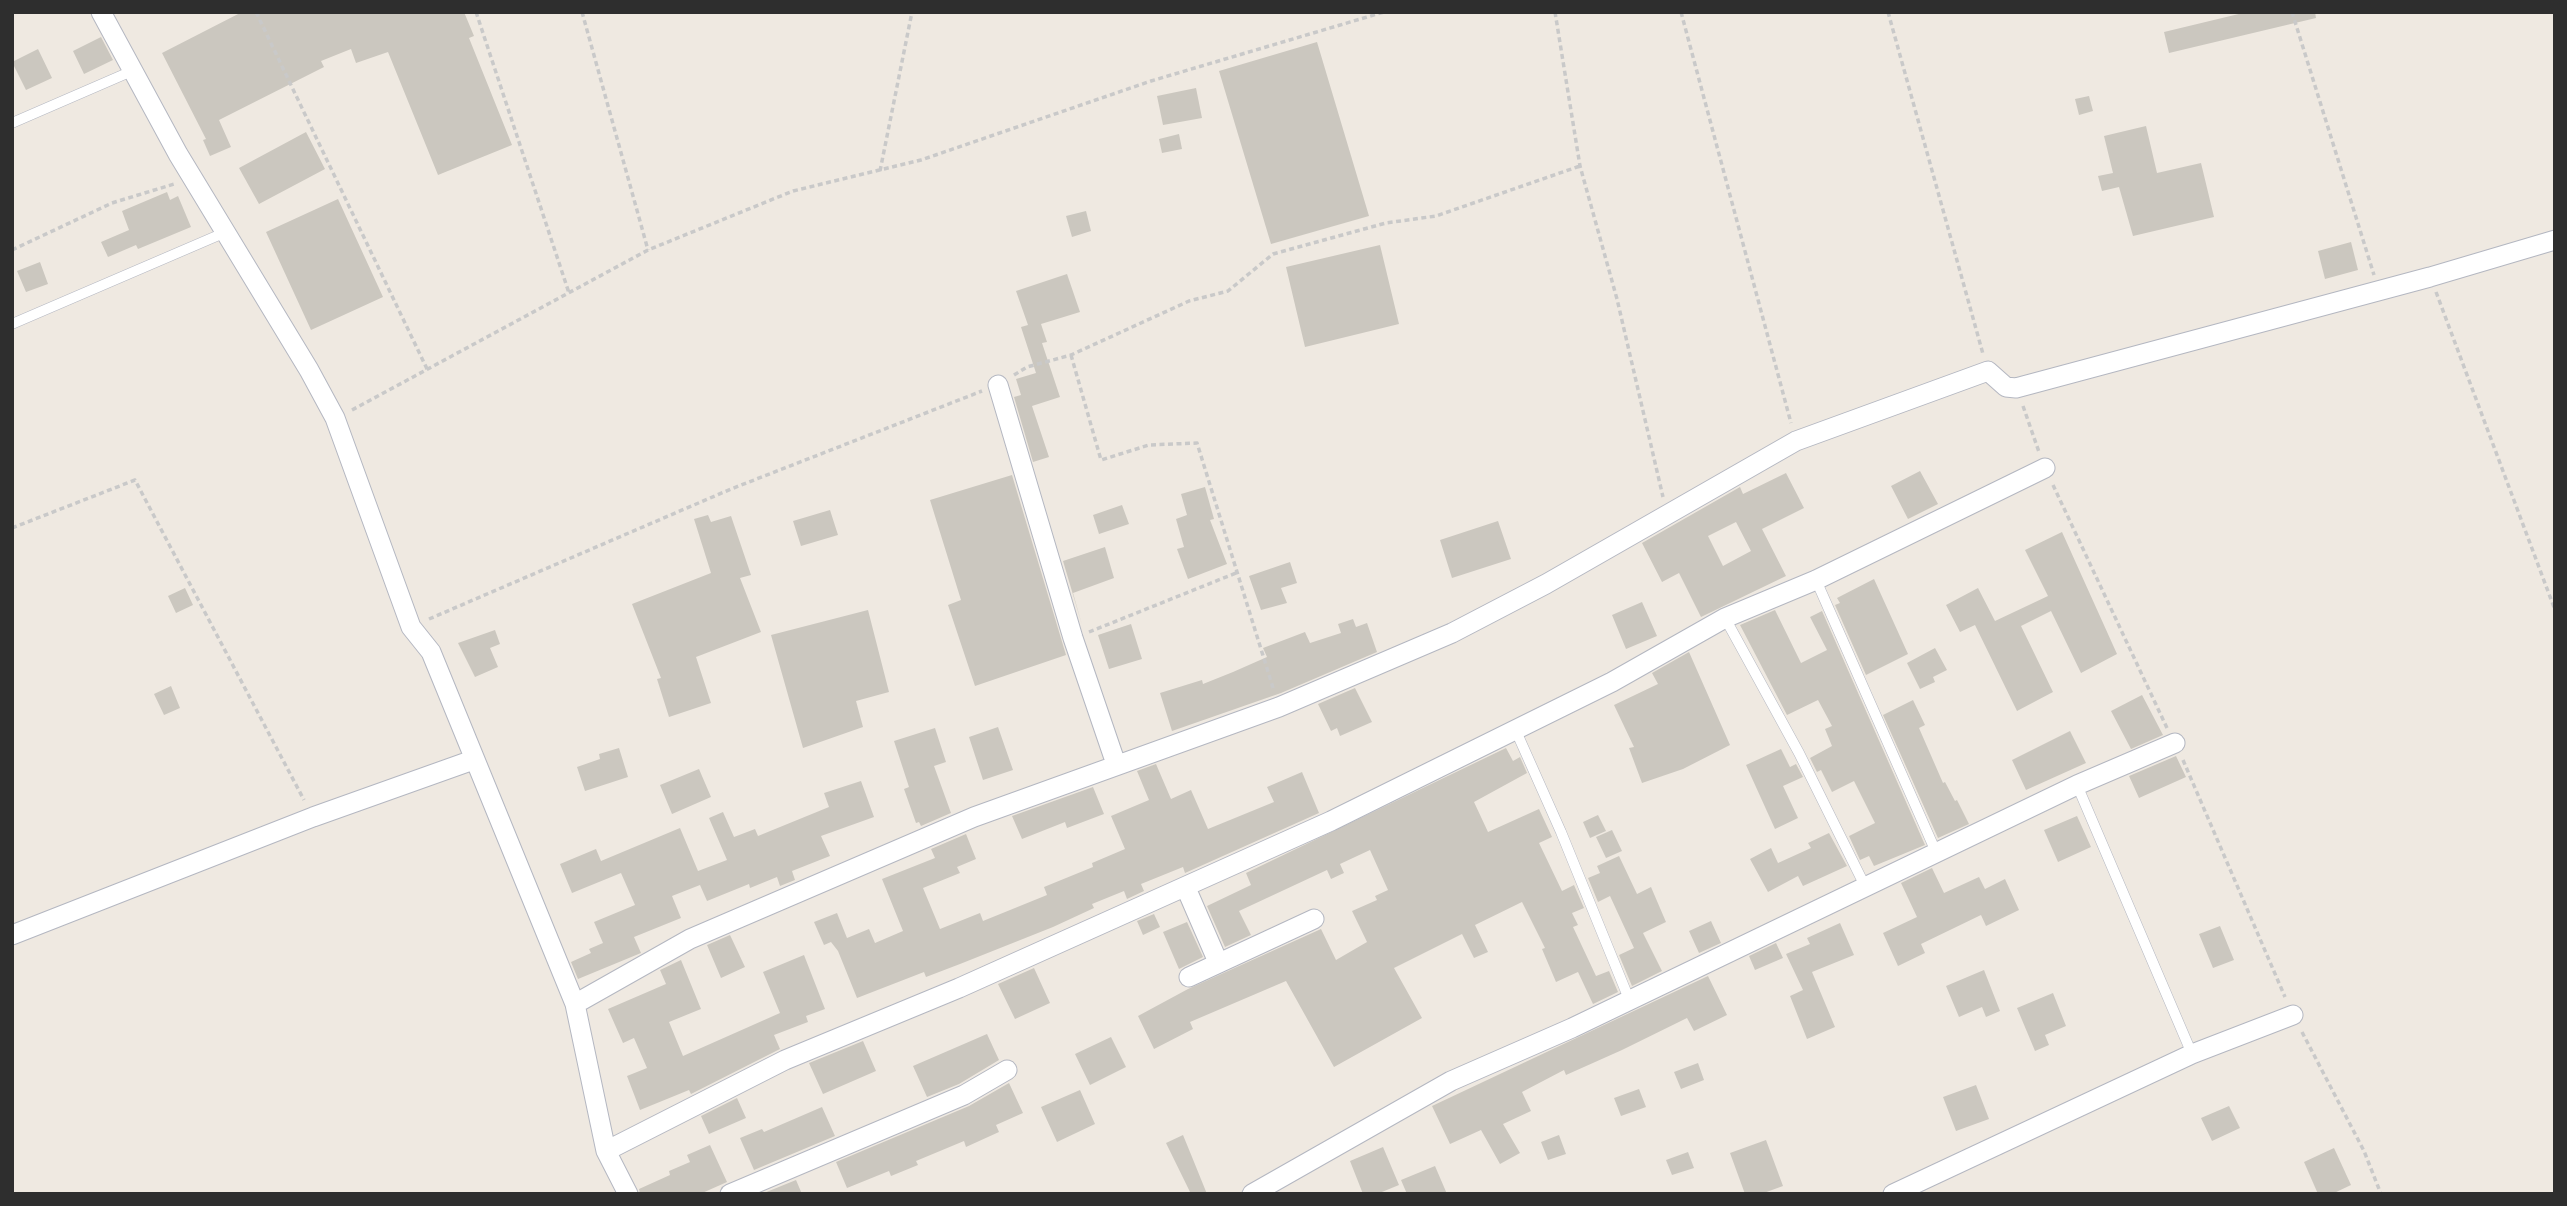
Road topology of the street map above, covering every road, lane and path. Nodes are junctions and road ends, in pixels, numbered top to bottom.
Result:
1 (101, 12) edge
2 (256, 12) edge
3 (476, 12) edge
4 (582, 12) edge
5 (912, 12) edge
6 (1384, 12) edge
7 (1555, 12) edge
8 (1681, 12) edge
9 (1888, 12) edge
10 (2292, 12) edge
11 (132, 71) junction
12 (12, 123) edge
13 (880, 171) junction
14 (193, 178) junction
15 (226, 232) junction
16 (2555, 240) edge
17 (12, 250) edge
18 (648, 250) junction
19 (2430, 277) junction
20 (2378, 290) junction
21 (569, 293) junction
22 (12, 324) edge
23 (1071, 355) dead end
24 (428, 371) junction
25 (1988, 371) junction
26 (998, 385) dead end
27 (2016, 388) junction
28 (335, 418) junction
29 (1796, 441) junction
30 (2045, 468) junction
31 (1667, 516) junction
32 (12, 528) edge
33 (1237, 573) junction
34 (1816, 580) junction
35 (2555, 590) edge
36 (2547, 592) junction
37 (2555, 610) edge
38 (1725, 618) junction
39 (1073, 638) junction
40 (1279, 707) junction
41 (1516, 731) junction
42 (2175, 743) junction
43 (473, 760) junction
44 (1116, 764) junction
45 (2077, 785) junction
46 (313, 817) junction
47 (1936, 852) junction
48 (1865, 886) junction
49 (1186, 888) junction
50 (1314, 919) dead end
51 (12, 935) edge
52 (1218, 962) junction
53 (1189, 977) dead end
54 (1629, 999) junction
55 (575, 1004) junction
56 (2293, 1015) junction
57 (2192, 1054) junction
58 (1007, 1070) dead end
59 (606, 1151) junction
60 (628, 1194) edge
61 (730, 1194) edge
62 (1252, 1194) edge
63 (1893, 1194) edge
64 (2381, 1194) edge

1 - 11 street
2 - 24 path
3 - 21 path
4 - 18 path
5 - 13 path
6 - 13 path
7 - 31 path
8 - 29 path
9 - 25 path
10 - 20 path
11 - 12 lane
11 - 14 street
13 - 18 path
14 - 15 street
14 - 17 path
15 - 22 lane
15 - 28 street
16 - 19 street
18 - 21 path
19 - 20 street
19 - 36 path
20 - 27 street
21 - 24 path
23 - 33 path
24 - 28 path
25 - 27 street
25 - 29 street
26 - 39 street
27 - 30 path
28 - 43 street
29 - 31 street
30 - 34 street
30 - 42 path
31 - 40 street
32 - 46 path
33 - 39 path
33 - 40 path
34 - 38 street
34 - 47 lane
35 - 36 path
36 - 37 path
38 - 41 street
38 - 48 lane
39 - 44 street
40 - 44 street
41 - 49 street
41 - 54 lane
42 - 45 street
42 - 56 path
43 - 46 street
43 - 55 street
44 - 55 street
45 - 47 street
45 - 57 lane
46 - 51 street
47 - 48 street
48 - 54 street
49 - 52 street
49 - 59 street
50 - 52 street
52 - 53 street
54 - 62 street
55 - 59 street
56 - 57 street
56 - 64 path
57 - 63 street
58 - 61 street
59 - 60 street

